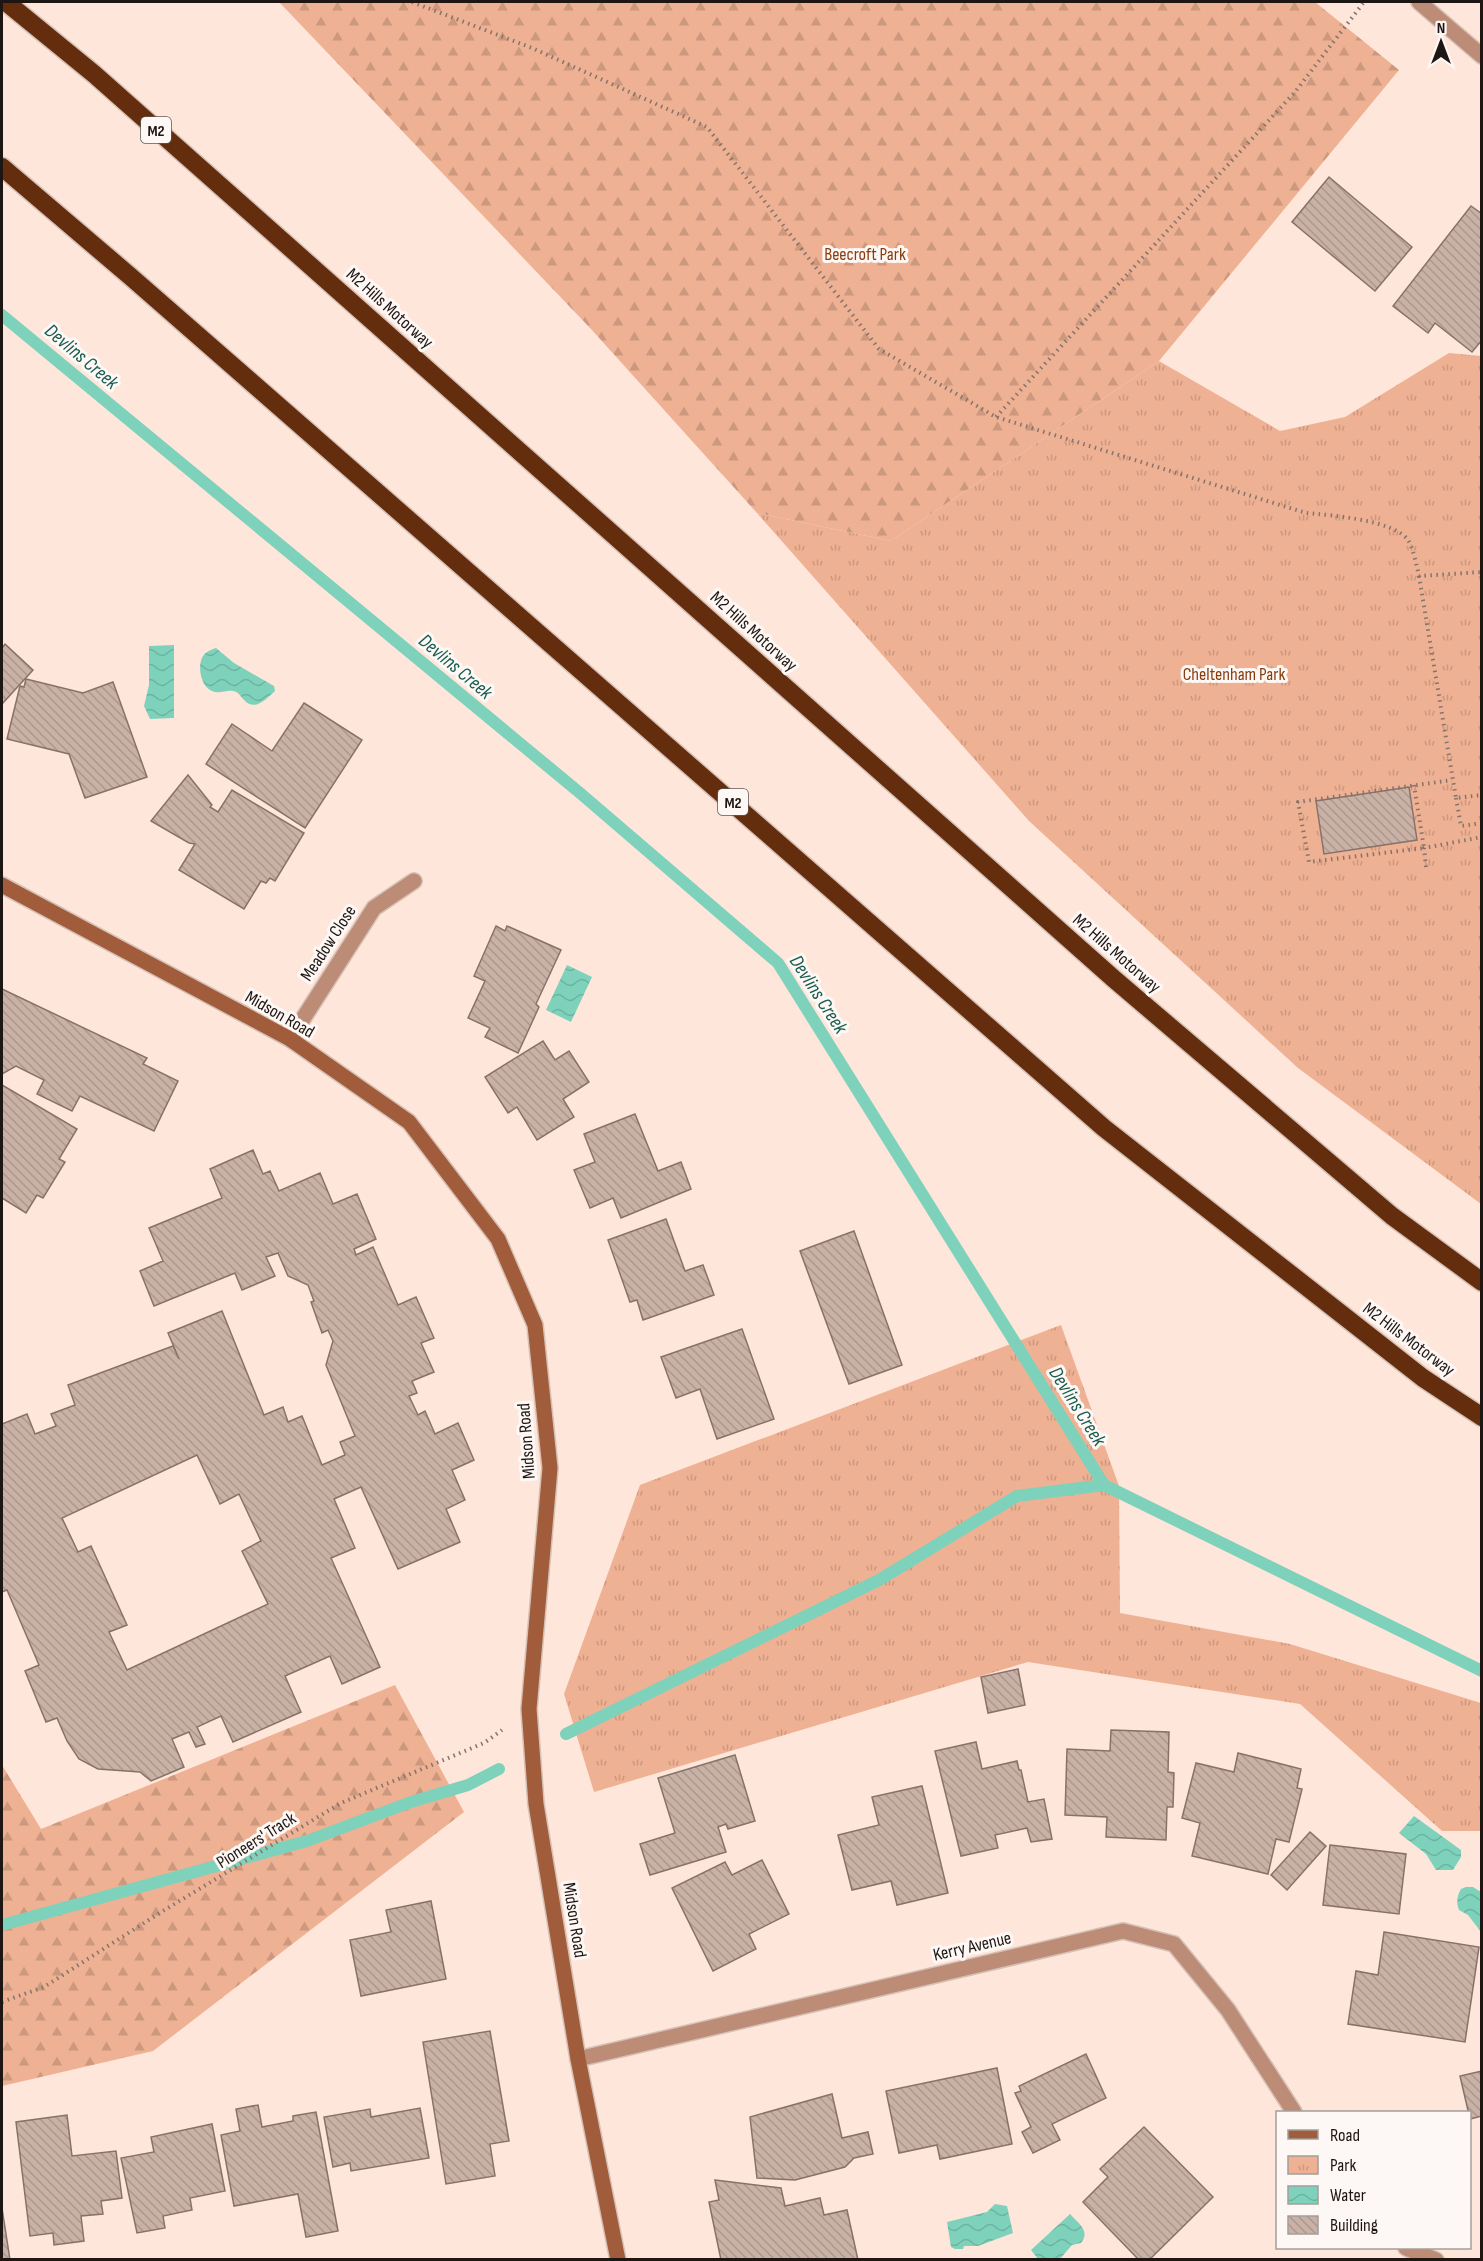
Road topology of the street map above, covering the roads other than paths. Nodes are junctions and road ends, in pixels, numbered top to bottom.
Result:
1 (6, 2) edge
2 (1419, 2) edge
3 (1482, 56) edge
4 (2, 167) edge
5 (414, 881) dead end
6 (2, 885) edge
7 (290, 1039) junction
8 (1482, 1282) edge
9 (1482, 1417) edge
10 (578, 2059) junction
11 (1293, 2111) edge
12 (1411, 2249) edge
13 (618, 2259) edge
14 (1436, 2259) edge

1 - 8 highway, M2 Hills Motorway / M2
2 - 3 street
4 - 9 highway, M2 Hills Motorway / M2
5 - 7 street, Meadow Close
6 - 7 street, Midson Road
7 - 10 street, Midson Road
10 - 11 street, Kerry Avenue
10 - 13 street, Midson Road
12 - 14 street

